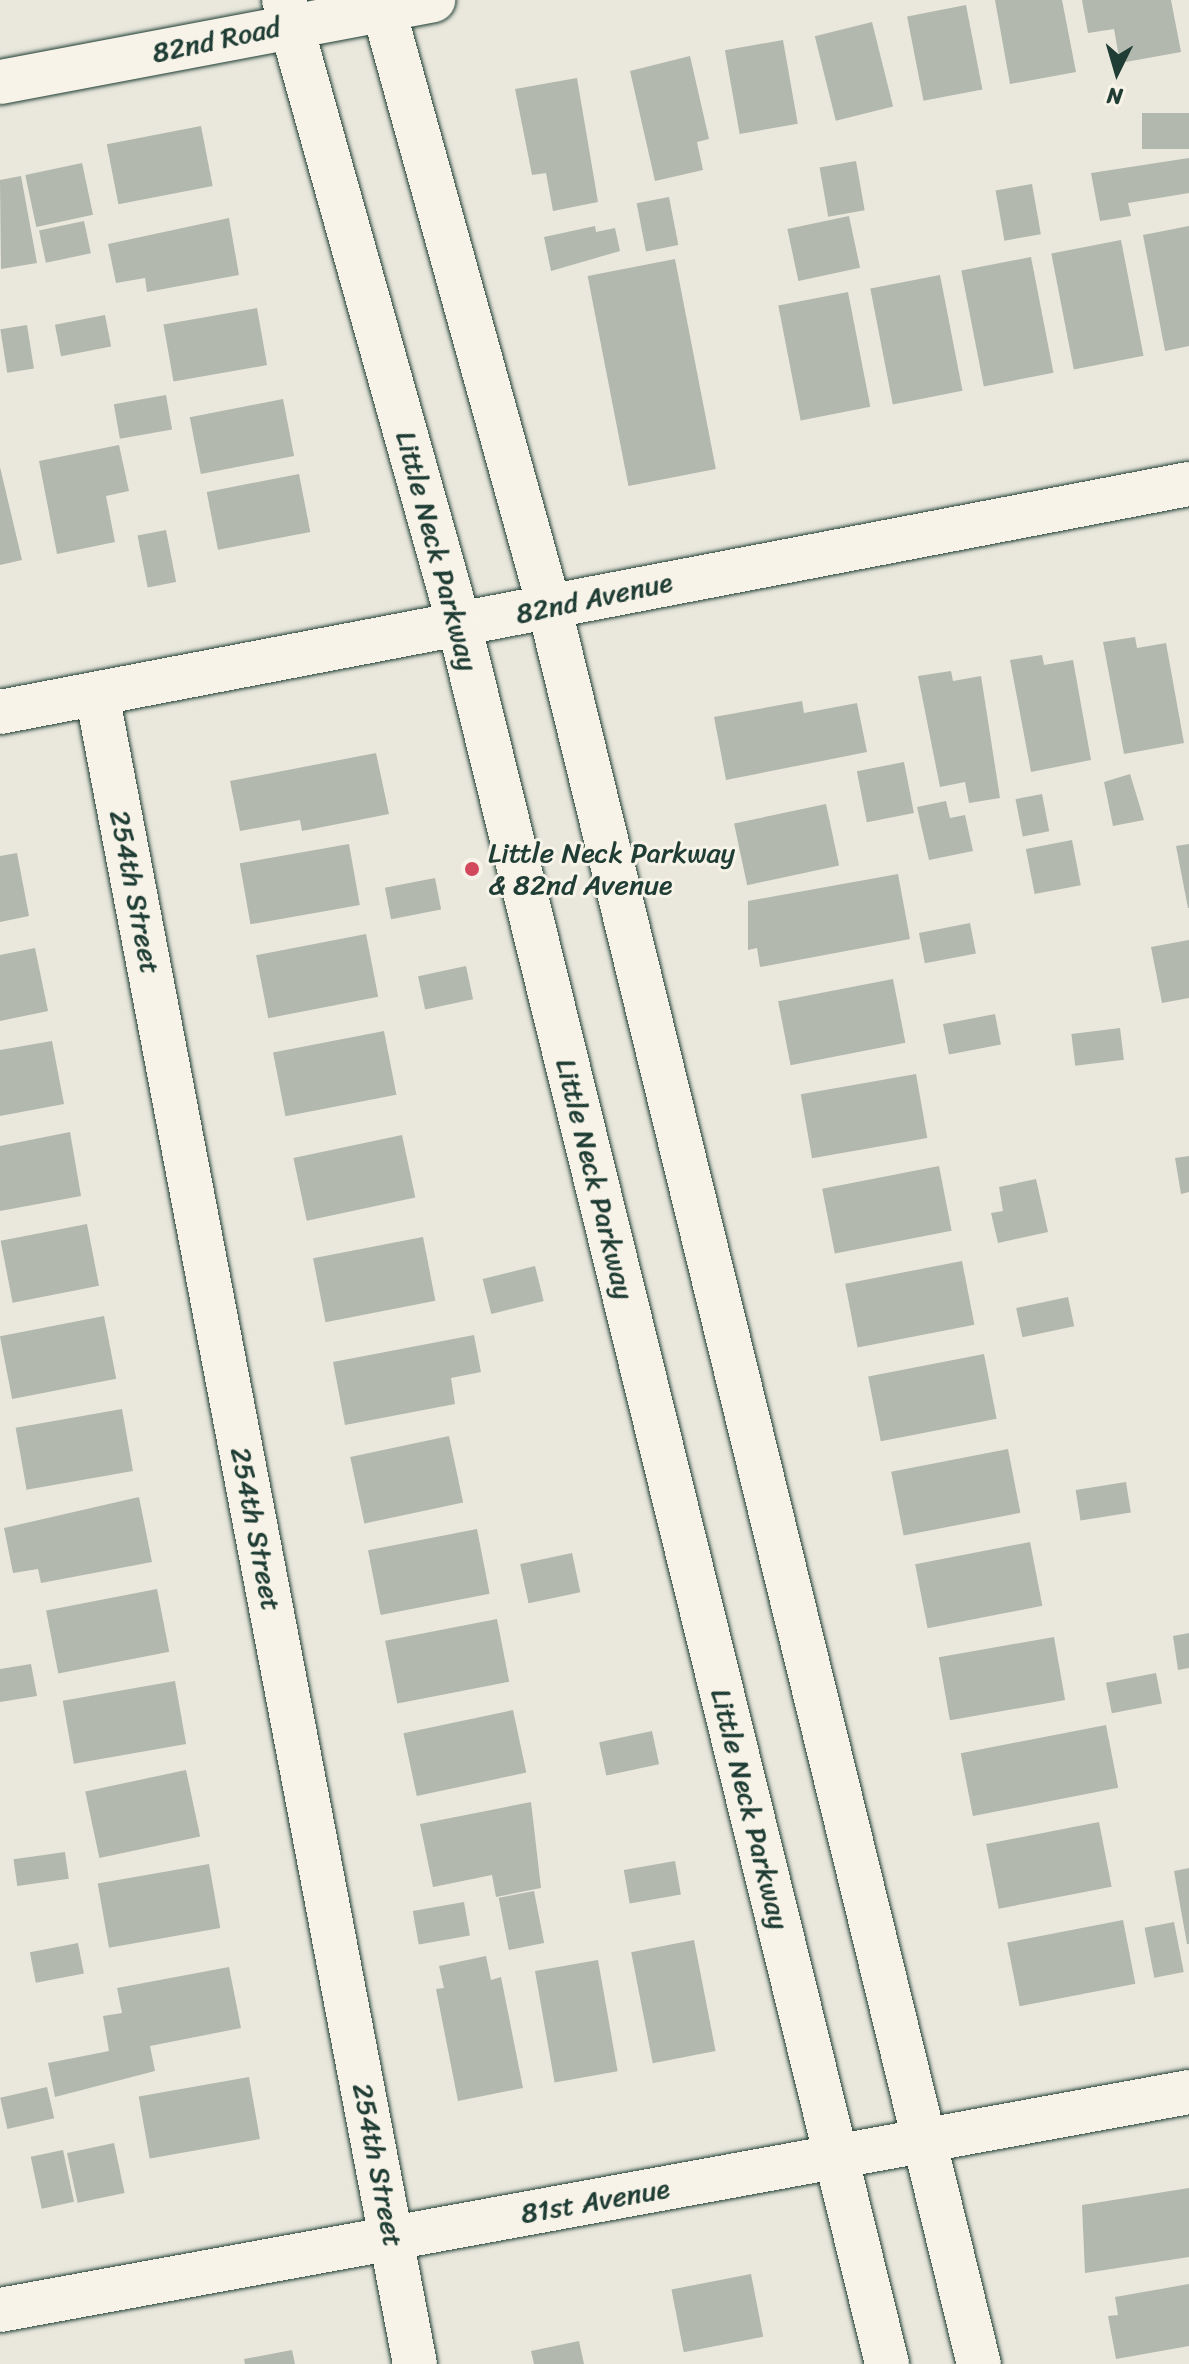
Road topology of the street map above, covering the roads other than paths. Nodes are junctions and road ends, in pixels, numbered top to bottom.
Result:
1 (433, 0) edge
2 (382, 4) edge
3 (288, 12) edge
4 (0, 82) edge
5 (1189, 484) edge
6 (549, 606) junction
7 (460, 628) junction
8 (97, 694) junction
9 (0, 712) edge
10 (1189, 2092) edge
11 (926, 2141) junction
12 (837, 2160) junction
13 (391, 2236) junction
14 (0, 2310) edge
15 (415, 2364) edge
16 (887, 2364) edge
17 (979, 2364) edge

1 - 2 main road, 82nd Road
2 - 3 main road, 82nd Road
2 - 6 main road
3 - 4 main road, 82nd Road
3 - 7 main road, Little Neck Parkway
5 - 6 main road, 82nd Avenue
6 - 7 main road, 82nd Avenue
6 - 11 main road
7 - 8 main road, 82nd Avenue
7 - 12 main road, Little Neck Parkway
8 - 9 main road, 82nd Avenue
8 - 13 main road, 254th Street
10 - 11 main road, 81st Avenue
11 - 12 main road, 81st Avenue
11 - 17 main road
12 - 13 main road, 81st Avenue
12 - 16 main road, Little Neck Parkway
13 - 14 main road, 81st Avenue
13 - 15 main road, 254th Street

